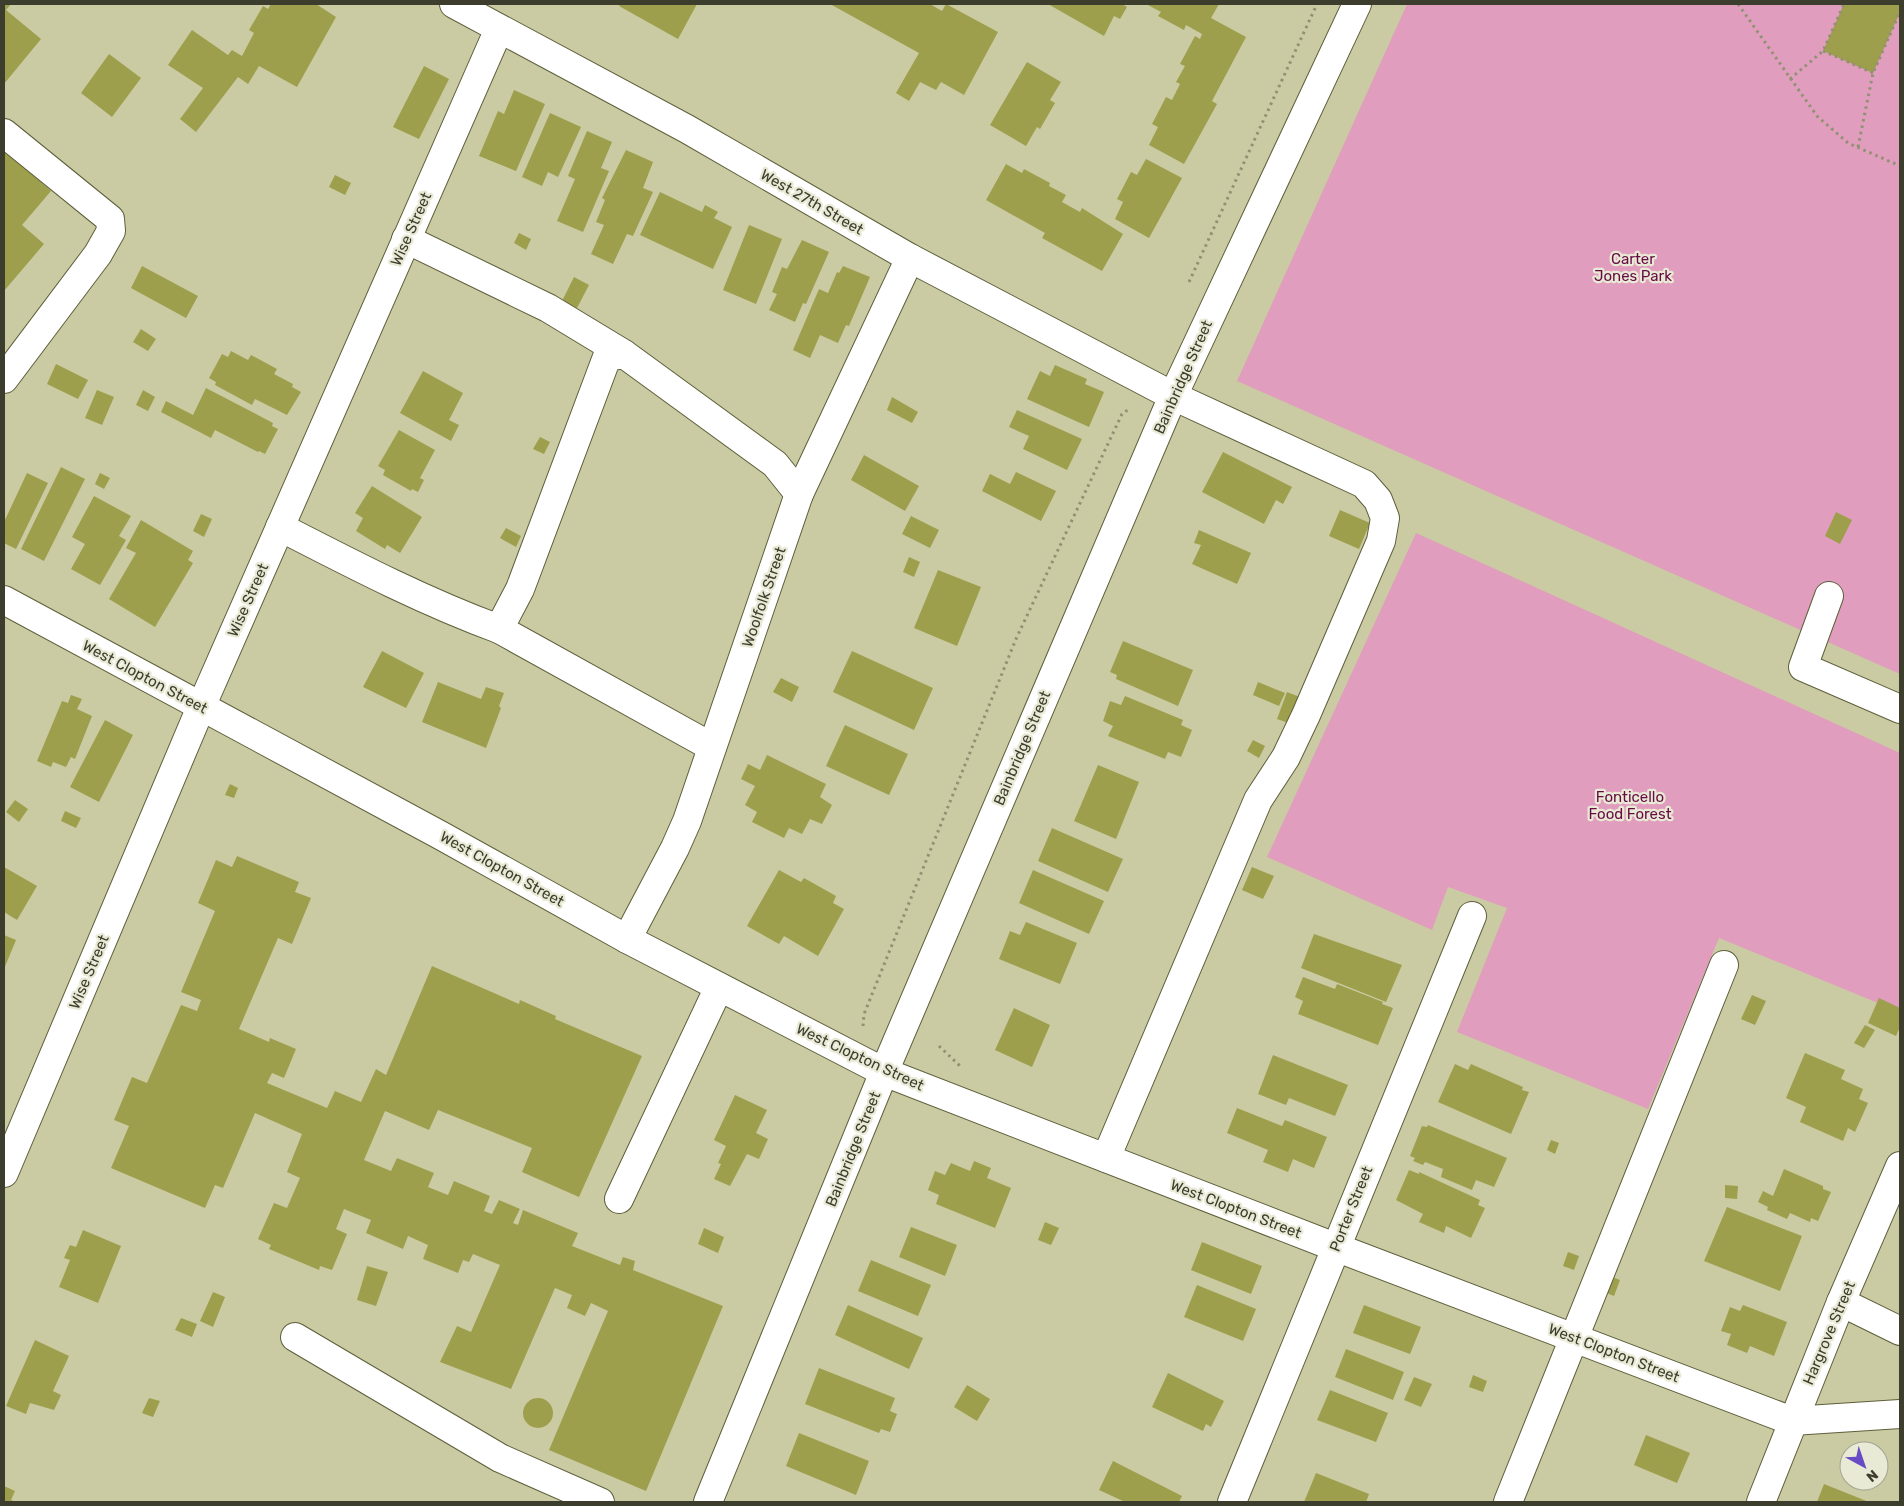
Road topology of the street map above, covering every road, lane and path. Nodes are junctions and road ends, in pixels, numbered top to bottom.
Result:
1 (454, 4) edge
2 (1317, 4) edge
3 (1357, 4) edge
4 (1738, 4) edge
5 (1844, 4) edge
6 (1900, 12) edge
7 (499, 29) junction
8 (1823, 51) junction
9 (1873, 73) junction
10 (1790, 79) junction
11 (4, 133) edge
12 (1858, 148) junction
13 (1900, 166) edge
14 (406, 239) junction
15 (910, 258) junction
16 (1185, 290) dead end
17 (624, 354) junction
18 (4, 379) edge
19 (1173, 396) junction
20 (1133, 407) dead end
21 (799, 494) junction
22 (280, 527) junction
23 (1829, 596) dead end
24 (4, 600) edge
25 (499, 629) junction
26 (201, 707) junction
27 (1900, 709) edge
28 (712, 747) junction
29 (1472, 916) dead end
30 (627, 939) junction
31 (1724, 965) dead end
32 (719, 987) junction
33 (862, 1026) dead end
34 (884, 1072) junction
35 (1106, 1158) junction
36 (1900, 1166) edge
37 (4, 1173) edge
38 (619, 1199) dead end
39 (1335, 1247) junction
40 (1841, 1302) junction
41 (1900, 1331) edge
42 (295, 1337) dead end
43 (1574, 1338) junction
44 (1900, 1414) edge
45 (1792, 1421) junction
46 (600, 1502) edge
47 (708, 1502) edge
48 (1232, 1502) edge
49 (1508, 1502) edge
50 (1761, 1502) edge

1 - 7 street, West 27th Street
2 - 16 path
3 - 19 street, Bainbridge Street
4 - 10 path
5 - 8 path
6 - 9 path
7 - 14 street, Wise Street
7 - 15 street, West 27th Street
8 - 9 path
8 - 10 path
9 - 12 path
10 - 12 path
11 - 18 street
12 - 13 path
14 - 17 street
14 - 22 street, Wise Street
15 - 19 street, West 27th Street
15 - 21 street, Woolfolk Street
17 - 21 street
17 - 25 street
19 - 34 street, Bainbridge Street
19 - 35 street, West 27th Street
20 - 33 path
21 - 28 street, Woolfolk Street
22 - 25 street
22 - 26 street, Wise Street
23 - 27 street
24 - 26 street, West Clopton Street
25 - 28 street
26 - 30 street, West Clopton Street
26 - 37 street, Wise Street
28 - 30 street, Woolfolk Street
29 - 39 street, Porter Street
30 - 32 street, West Clopton Street
31 - 43 street
32 - 34 street, West Clopton Street
32 - 38 street
34 - 35 street, West Clopton Street
34 - 47 street, Bainbridge Street
35 - 39 street, West Clopton Street
36 - 40 street, Hargrove Street
39 - 43 street, West Clopton Street
39 - 48 street, Porter Street
40 - 41 street
40 - 45 street, Hargrove Street
42 - 46 street
43 - 45 street, West Clopton Street
43 - 49 street
44 - 45 street
45 - 50 street, Hargrove Street

